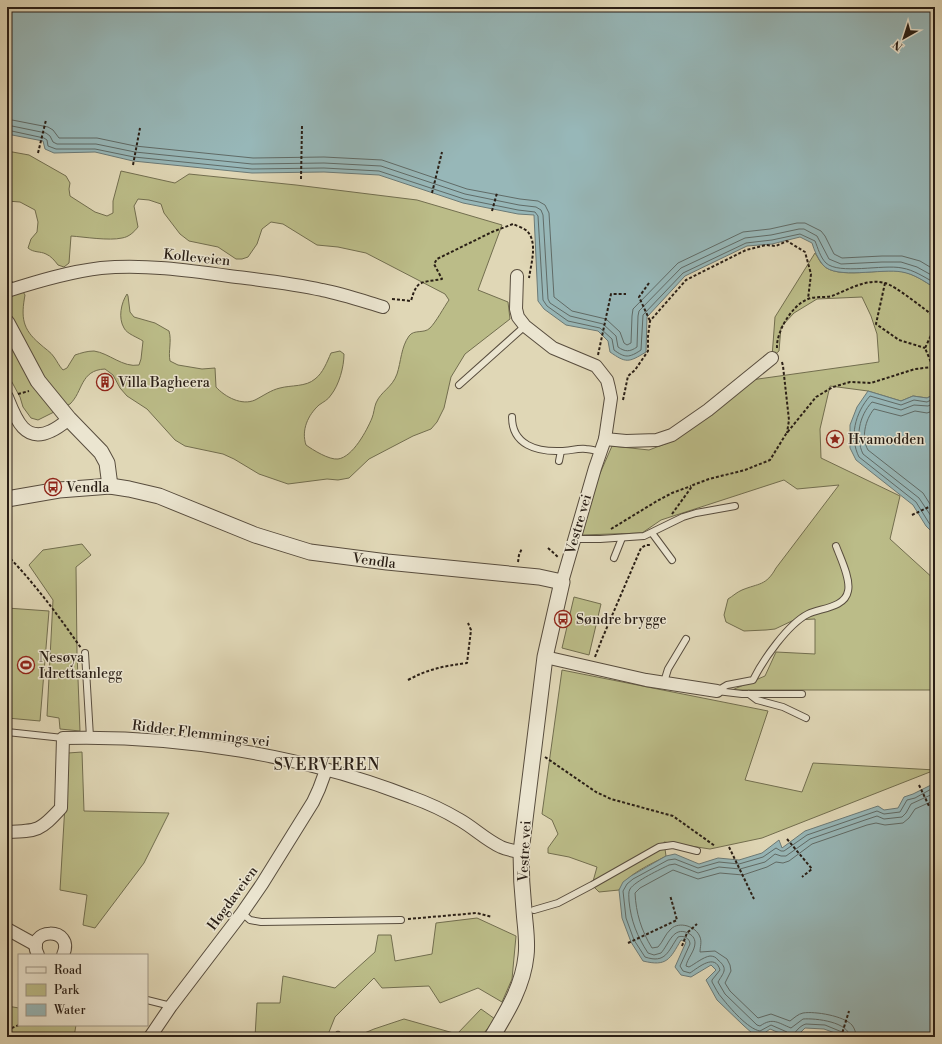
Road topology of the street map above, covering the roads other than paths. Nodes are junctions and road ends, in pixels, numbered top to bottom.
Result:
1 (517, 276) dead end
2 (7, 291) edge
3 (388, 303) road end
4 (7, 323) edge
5 (525, 326) junction
6 (776, 355) road end
7 (459, 385) dead end
8 (11, 395) edge
9 (512, 417) dead end
10 (69, 419) junction
11 (606, 440) junction
12 (561, 451) junction
13 (601, 452) junction
14 (559, 461) dead end
15 (110, 486) junction
16 (7, 499) edge
17 (735, 506) dead end
18 (652, 533) junction
19 (622, 538) junction
20 (574, 539) junction
21 (836, 546) dead end
22 (614, 558) dead end
23 (672, 560) dead end
24 (562, 582) junction
25 (686, 639) dead end
26 (85, 652) road end
27 (545, 657) junction
28 (664, 682) junction
29 (717, 691) junction
30 (749, 694) junction
31 (802, 694) dead end
32 (806, 718) dead end
33 (7, 732) edge
34 (90, 737) junction
35 (63, 738) junction
36 (326, 770) junction
37 (7, 832) edge
38 (697, 851) dead end
39 (521, 852) junction
40 (534, 910) dead end
41 (242, 913) junction
42 (401, 920) road end
43 (7, 929) edge
44 (37, 950) edge
45 (63, 954) edge
46 (148, 1000) edge
47 (170, 1006) junction
48 (150, 1037) edge
49 (492, 1037) edge

1 - 5 street
2 - 3 street, Kolleveien
4 - 10 street
5 - 7 lane
5 - 11 street, Vestre vei
6 - 11 street
8 - 10 street
9 - 12 lane
10 - 15 street
11 - 13 street, Vestre vei
12 - 13 lane
12 - 14 lane
13 - 20 street, Vestre vei
15 - 16 street, Vendla
15 - 24 street, Vendla
17 - 18 lane
18 - 19 lane
18 - 23 lane
19 - 20 lane
19 - 22 lane
20 - 24 street, Vestre vei
21 - 29 lane
24 - 27 street, Vestre vei
25 - 28 lane
26 - 34 lane
27 - 28 street
27 - 39 street, Vestre vei
28 - 29 street
29 - 30 lane
30 - 31 lane
30 - 32 lane
33 - 35 lane
34 - 35 street, Ridder Flemmings vei
34 - 36 street, Ridder Flemmings vei
35 - 37 street
36 - 39 street, Ridder Flemmings vei
36 - 41 street, Høgdaveien
38 - 40 lane
39 - 49 street, Vestre vei
41 - 42 lane
41 - 47 street, Høgdaveien
43 - 44 street
44 - 45 street
46 - 47 lane
47 - 48 street, Høgdaveien

